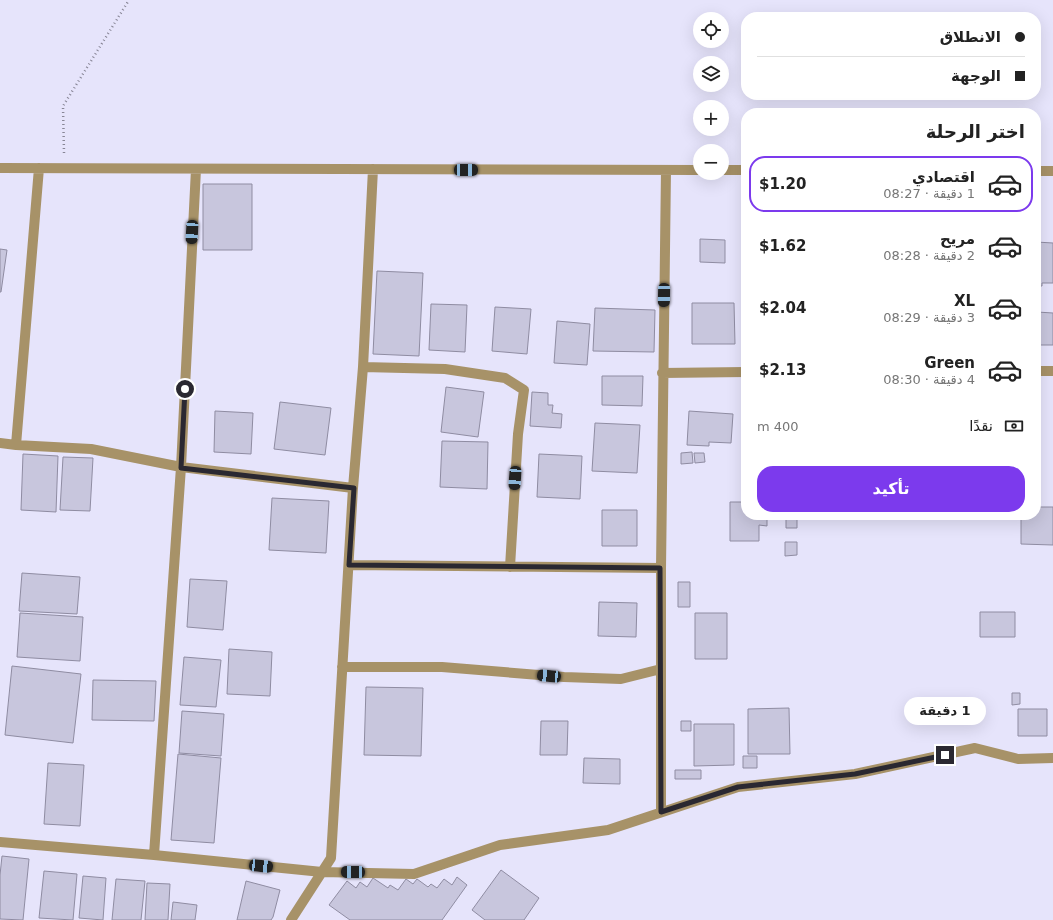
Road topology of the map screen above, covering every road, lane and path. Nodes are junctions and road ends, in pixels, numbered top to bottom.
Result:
1 (129, 0) edge
2 (0, 168) edge
3 (39, 168) junction
4 (65, 168) junction
5 (196, 169) junction
6 (373, 169) junction
7 (666, 170) junction
8 (693, 170) edge
9 (729, 170) edge
10 (741, 170) edge
11 (1041, 171) edge
12 (1053, 171) edge
13 (363, 367) junction
14 (1041, 371) edge
15 (1053, 371) edge
16 (741, 372) edge
17 (662, 373) junction
18 (0, 443) edge
19 (16, 445) junction
20 (181, 468) junction
21 (354, 488) junction
22 (349, 565) junction
23 (510, 567) junction
24 (660, 568) junction
25 (342, 667) junction
26 (661, 669) junction
27 (1053, 758) edge
28 (661, 812) junction
29 (0, 842) edge
30 (154, 855) junction
31 (322, 872) junction
32 (291, 920) edge

1 - 4 path
2 - 3 street
3 - 4 street
3 - 19 street
4 - 5 street
5 - 6 street
5 - 20 street
6 - 7 street
6 - 13 street
7 - 8 street
7 - 17 street
9 - 10 street
11 - 12 street
13 - 21 street
13 - 23 street
14 - 15 street
16 - 17 street
17 - 24 street
18 - 19 street
19 - 20 street
20 - 21 street
20 - 30 street
21 - 22 street
22 - 23 street
22 - 25 street
23 - 24 street
24 - 26 street
25 - 26 street
25 - 31 street
26 - 28 street
27 - 28 street
28 - 31 street
29 - 30 street
30 - 31 street
31 - 32 street

